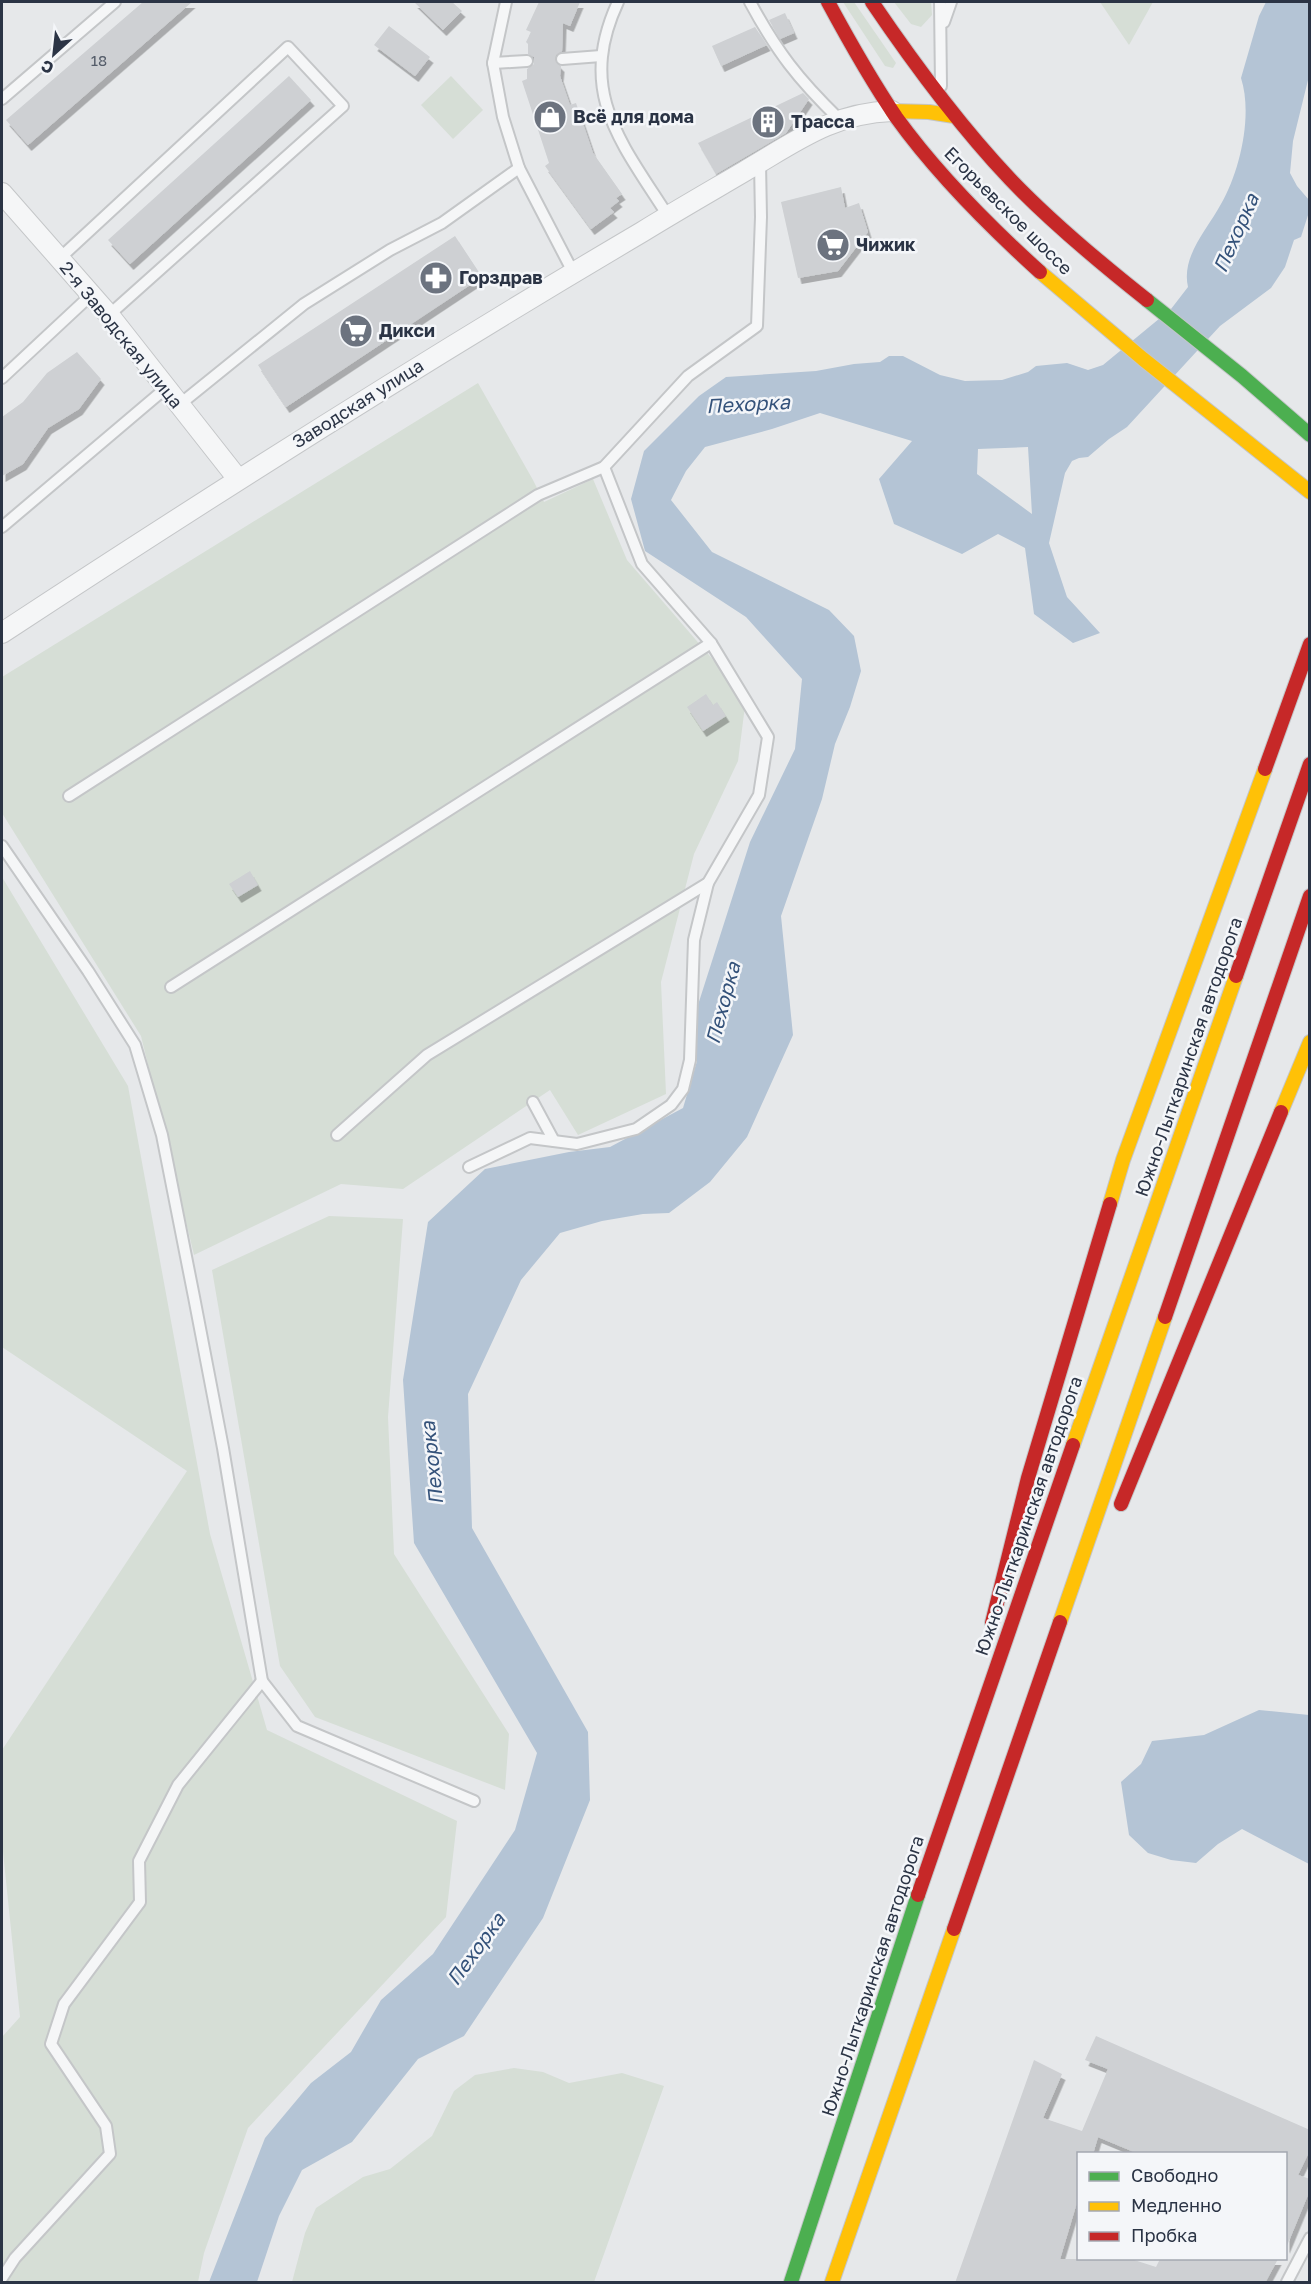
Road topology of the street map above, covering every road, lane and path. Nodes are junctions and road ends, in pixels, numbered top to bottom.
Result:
1 (115, 2) edge
2 (506, 2) edge
3 (618, 2) edge
4 (750, 2) edge
5 (828, 2) edge
6 (872, 2) edge
7 (943, 2) edge
8 (601, 56) junction
9 (562, 59) dead end
10 (527, 61) dead end
11 (493, 63) junction
12 (2, 99) edge
13 (941, 99) junction
14 (892, 111) junction
15 (954, 116) junction
16 (839, 119) junction
17 (760, 163) junction
18 (519, 168) junction
19 (2, 193) edge
20 (668, 216) junction
21 (59, 259) junction
22 (573, 272) junction
23 (91, 295) junction
24 (108, 315) junction
25 (2, 378) edge
26 (166, 388) junction
27 (179, 405) junction
28 (1295, 422) junction
29 (1310, 430) edge
30 (1310, 435) edge
31 (604, 467) junction
32 (238, 479) junction
33 (1310, 492) edge
34 (2, 527) edge
35 (2, 633) edge
36 (711, 643) junction
37 (1310, 644) edge
38 (1310, 764) edge
39 (69, 796) dead end
40 (2, 846) edge
41 (708, 883) junction
42 (1310, 896) edge
43 (171, 987) dead end
44 (1310, 1042) edge
45 (533, 1102) dead end
46 (337, 1135) dead end
47 (554, 1141) junction
48 (469, 1167) dead end
49 (1117, 1515) dead end
50 (1082, 1602) dead end
51 (989, 1633) dead end
52 (978, 1679) dead end
53 (262, 1681) junction
54 (474, 1801) dead end
55 (943, 1819) junction
56 (988, 1833) junction
57 (1310, 2238) edge
58 (2, 2278) edge
59 (791, 2283) edge
60 (832, 2283) edge
61 (1287, 2283) edge

1 - 12 lane
2 - 11 lane
3 - 8 lane
4 - 16 lane
5 - 14 main road, Егорьевское шоссе
6 - 13 main road, Егорьевское шоссе
7 - 13 lane
8 - 9 lane
8 - 20 lane
10 - 11 lane
11 - 18 lane
13 - 15 main road, Егорьевское шоссе
14 - 15 main road, Заводская улица
14 - 16 street, Заводская улица
14 - 33 main road, Егорьевское шоссе
15 - 28 main road, Егорьевское шоссе
16 - 17 street, Заводская улица
17 - 20 street, Заводская улица
17 - 31 lane
18 - 22 lane
18 - 27 lane
19 - 21 street, 2-я Заводская улица
20 - 22 street, Заводская улица
21 - 23 street, 2-я Заводская улица
21 - 24 lane
22 - 32 street, Заводская улица
23 - 24 street, 2-я Заводская улица
23 - 25 lane
24 - 26 street, 2-я Заводская улица
26 - 27 street, 2-я Заводская улица
26 - 34 lane
27 - 32 street, 2-я Заводская улица
28 - 29 main road
28 - 30 main road
31 - 36 lane
31 - 39 lane
32 - 35 street, Заводская улица
36 - 41 lane
36 - 43 lane
37 - 51 main road
38 - 55 main road, Южно-Лыткаринская автодорога
40 - 53 lane
41 - 46 lane
41 - 47 lane
42 - 56 main road
44 - 49 main road
45 - 47 lane
47 - 48 lane
50 - 56 main road
52 - 55 main road
53 - 54 lane
53 - 58 lane
55 - 59 main road, Южно-Лыткаринская автодорога
56 - 60 main road
57 - 61 lane

